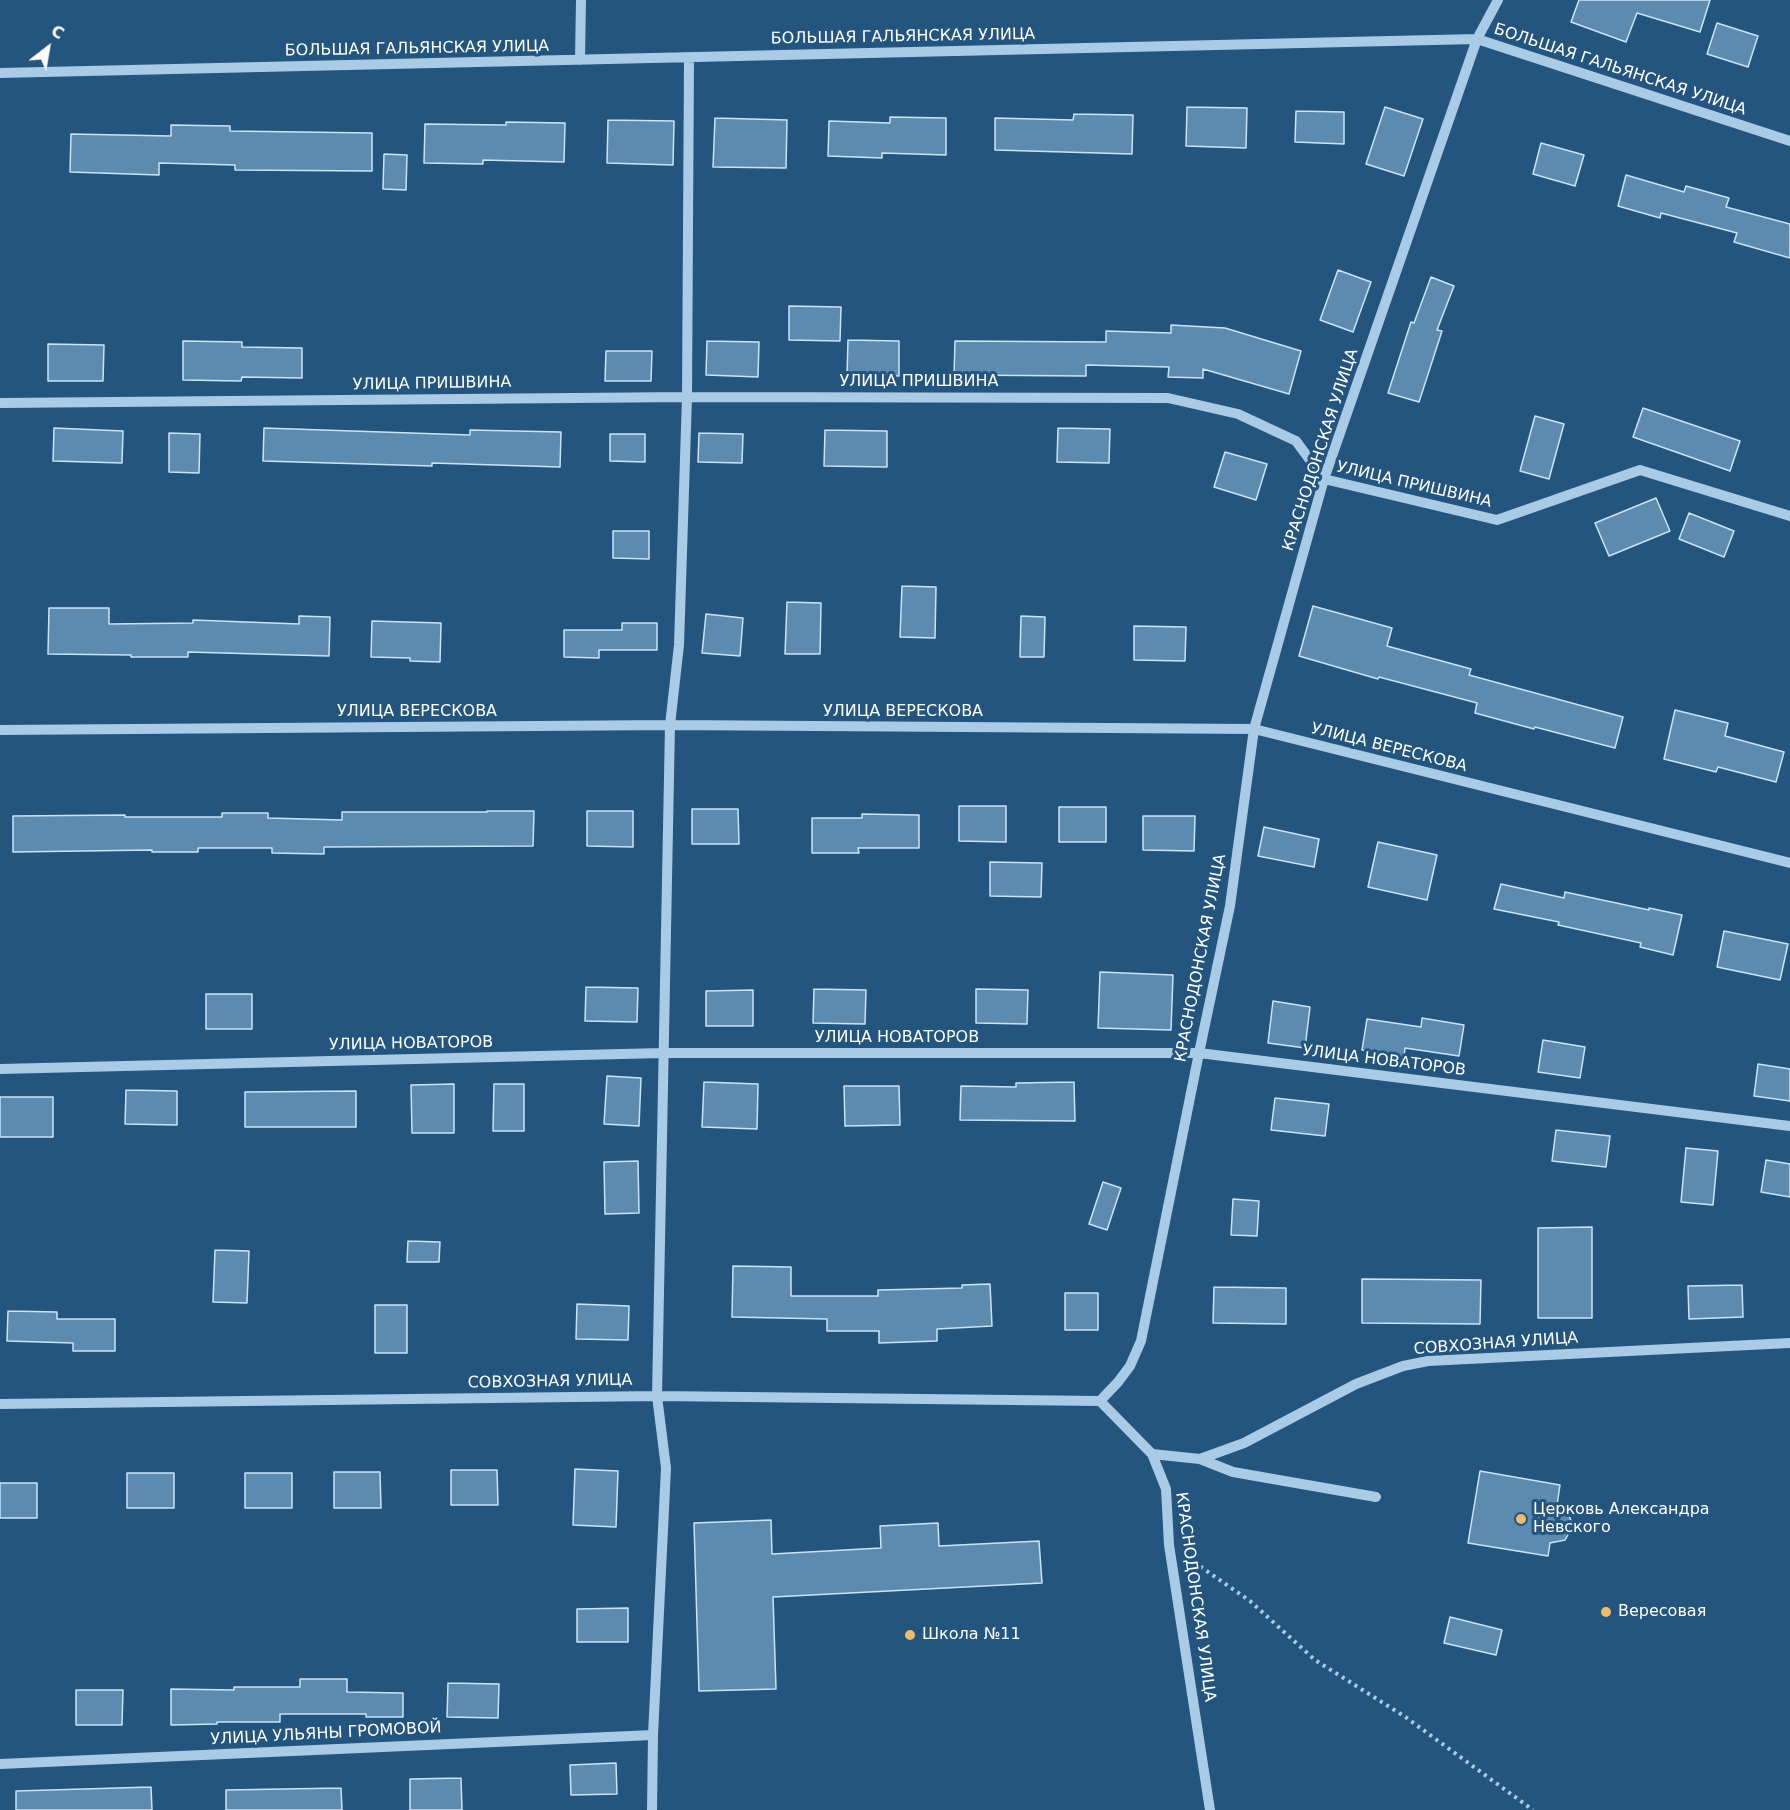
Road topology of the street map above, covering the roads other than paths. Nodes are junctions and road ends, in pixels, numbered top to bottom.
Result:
1 (581, 0) edge
2 (1498, 0) edge
3 (1477, 39) junction
4 (689, 58) junction
5 (580, 60) junction
6 (0, 73) edge
7 (1790, 141) edge
8 (687, 397) junction
9 (0, 403) edge
10 (1324, 479) junction
11 (1790, 516) edge
12 (670, 725) junction
13 (1254, 729) junction
14 (0, 730) edge
15 (1790, 863) edge
16 (663, 1053) junction
17 (1199, 1053) junction
18 (0, 1069) edge
19 (1790, 1126) edge
20 (1790, 1343) edge
21 (657, 1396) junction
22 (1100, 1401) junction
23 (0, 1404) edge
24 (1152, 1454) junction
25 (1200, 1459) junction
26 (1376, 1497) dead end
27 (653, 1735) junction
28 (0, 1764) edge
29 (652, 1810) edge
30 (1210, 1810) edge

1 - 5 street
2 - 3 street, КРАСНОДОНСКАЯ УЛИЦА
3 - 4 street, БОЛЬШАЯ ГАЛЬЯНСКАЯ УЛИЦА
3 - 7 street, БОЛЬШАЯ ГАЛЬЯНСКАЯ УЛИЦА
3 - 10 street, КРАСНОДОНСКАЯ УЛИЦА
4 - 5 street, БОЛЬШАЯ ГАЛЬЯНСКАЯ УЛИЦА
4 - 8 street
5 - 6 street, БОЛЬШАЯ ГАЛЬЯНСКАЯ УЛИЦА
8 - 9 street, УЛИЦА ПРИШВИНА
8 - 10 street, УЛИЦА ПРИШВИНА
8 - 12 street
10 - 11 street, УЛИЦА ПРИШВИНА
10 - 13 street, КРАСНОДОНСКАЯ УЛИЦА
12 - 13 street, УЛИЦА ВЕРЕСКОВА
12 - 14 street, УЛИЦА ВЕРЕСКОВА
12 - 16 street
13 - 15 street, УЛИЦА ВЕРЕСКОВА
13 - 17 street, КРАСНОДОНСКАЯ УЛИЦА
16 - 17 street, УЛИЦА НОВАТОРОВ
16 - 18 street, УЛИЦА НОВАТОРОВ
16 - 21 street
17 - 19 street, УЛИЦА НОВАТОРОВ
17 - 22 street, КРАСНОДОНСКАЯ УЛИЦА
20 - 25 street, СОВХОЗНАЯ УЛИЦА
21 - 22 street, СОВХОЗНАЯ УЛИЦА
21 - 23 street, СОВХОЗНАЯ УЛИЦА
21 - 27 street
22 - 24 street, КРАСНОДОНСКАЯ УЛИЦА
24 - 25 street, СОВХОЗНАЯ УЛИЦА
24 - 30 street, КРАСНОДОНСКАЯ УЛИЦА
25 - 26 street
27 - 28 street, УЛИЦА УЛЬЯНЫ ГРОМОВОЙ
27 - 29 street

